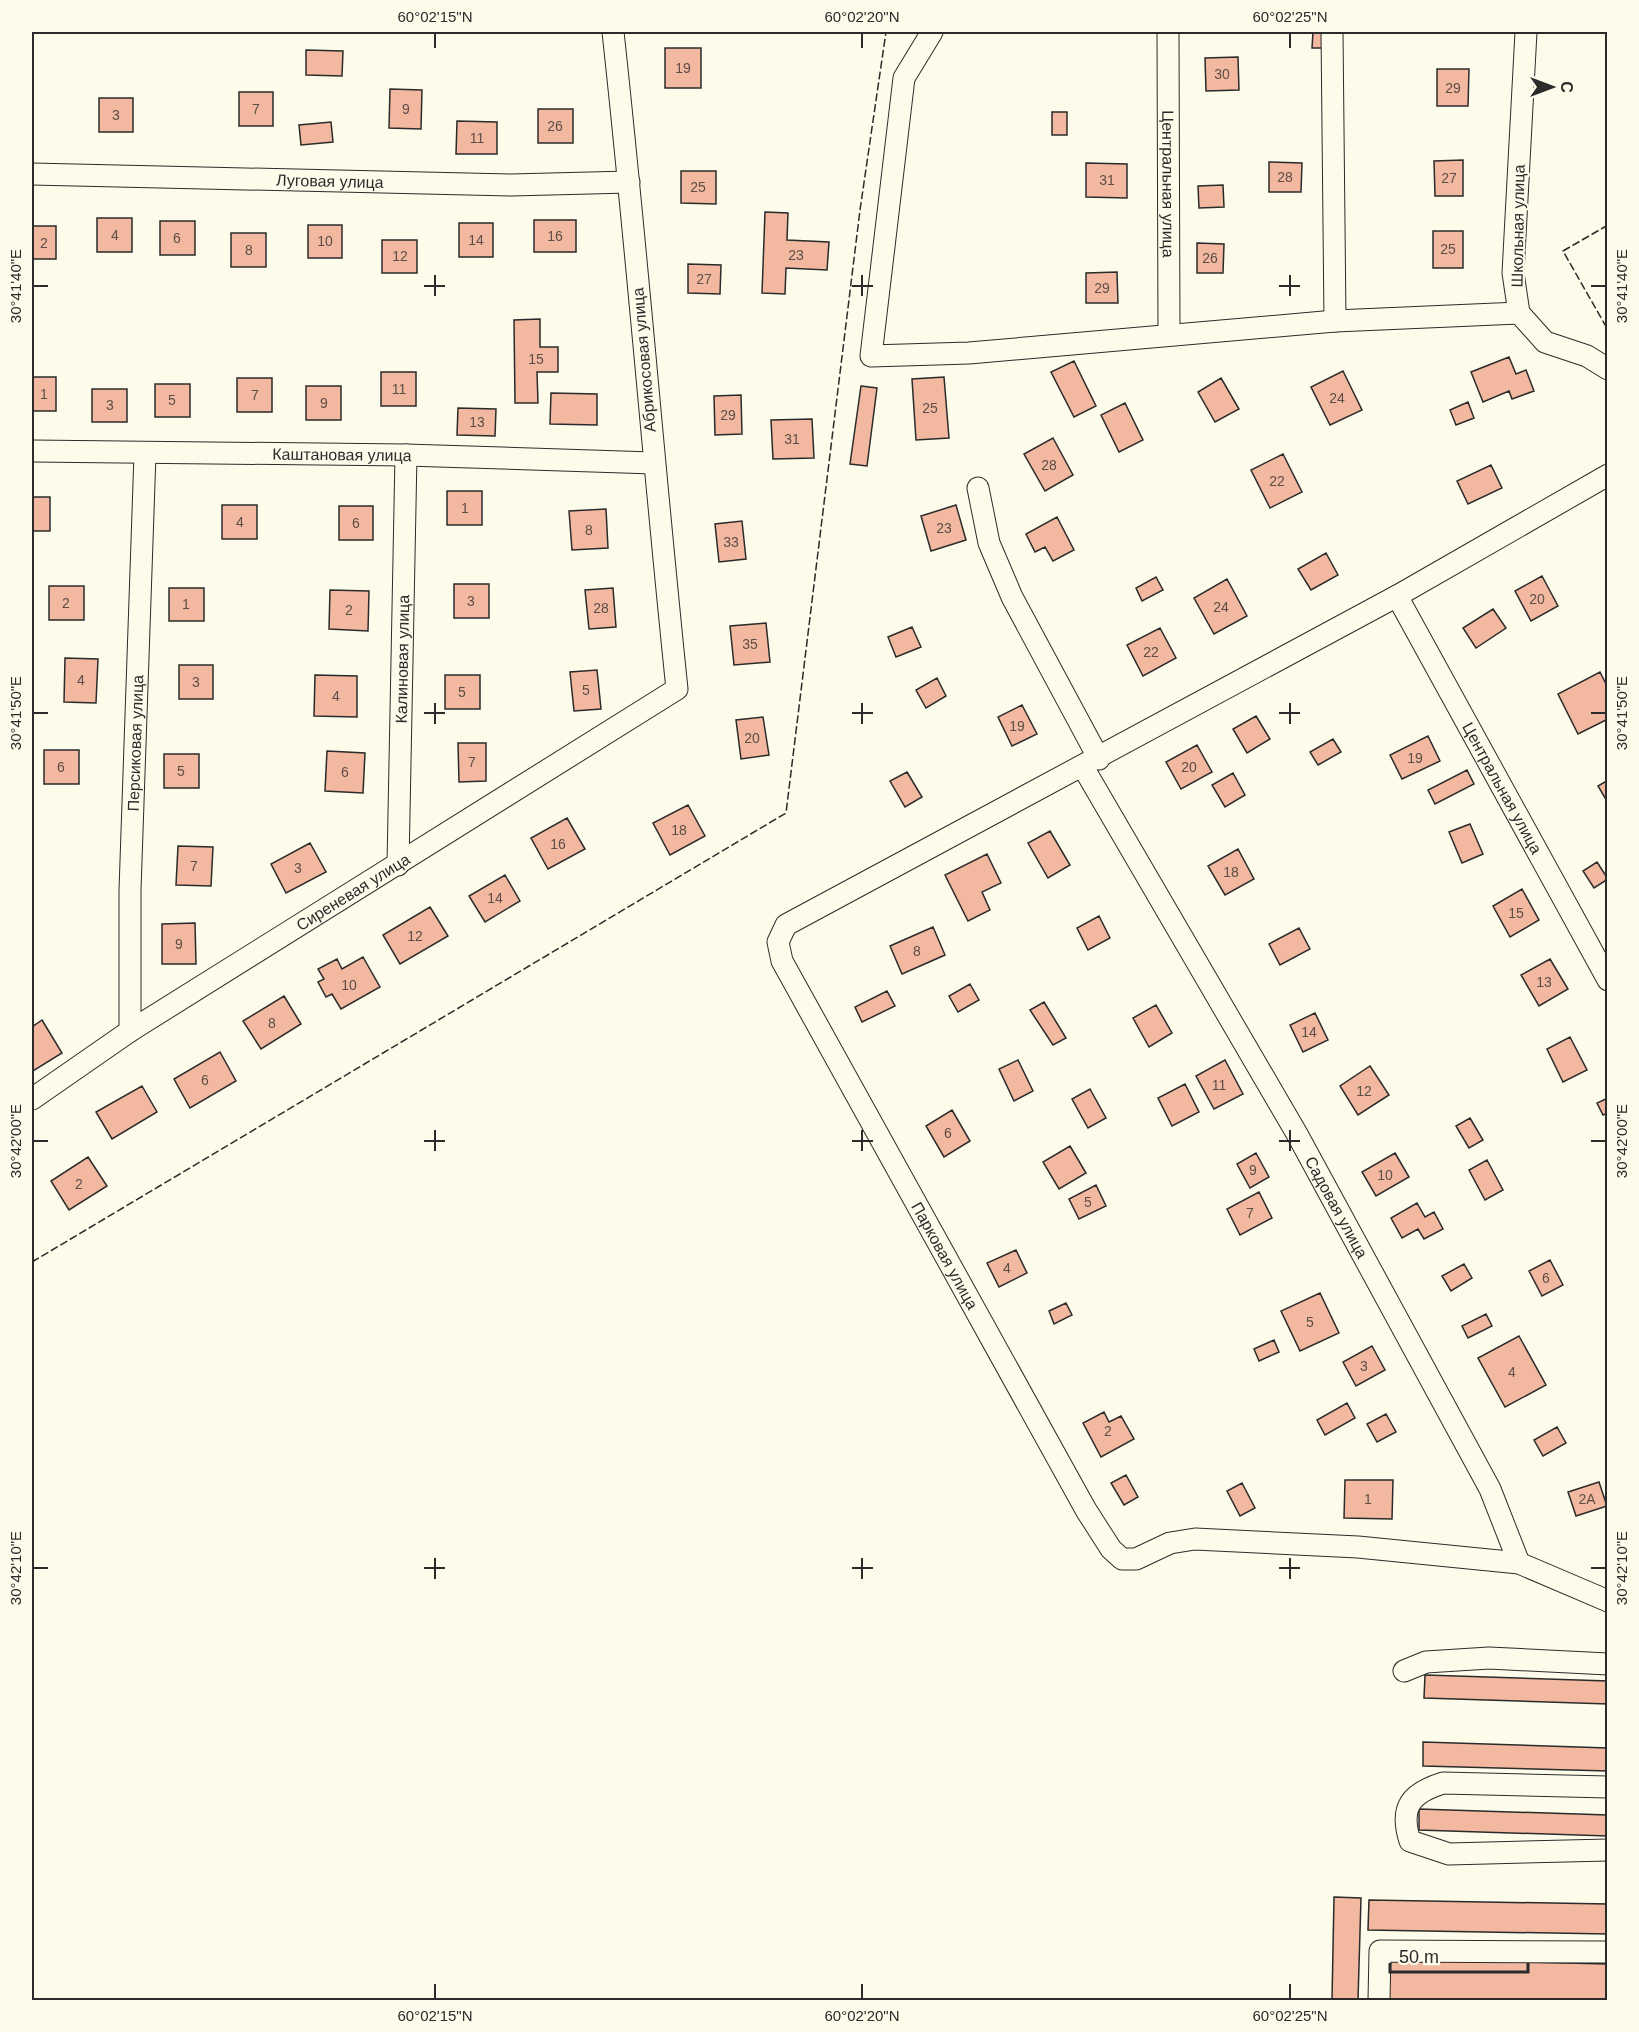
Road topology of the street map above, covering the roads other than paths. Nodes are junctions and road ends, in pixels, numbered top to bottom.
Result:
1 (613, 32) edge
2 (932, 32) edge
3 (1168, 32) edge
4 (1332, 32) edge
5 (1526, 32) edge
6 (32, 174) edge
7 (629, 182) junction
8 (1519, 313) junction
9 (1335, 321) junction
10 (1169, 335) junction
11 (1608, 369) edge
12 (32, 451) edge
13 (144, 454) junction
14 (406, 455) junction
15 (653, 463) junction
16 (1608, 475) edge
17 (978, 488) dead end
18 (1397, 596) junction
19 (678, 689) joint
20 (1091, 763) junction
21 (398, 865) junction
22 (1608, 980) edge
23 (130, 1031) junction
24 (32, 1099) edge
25 (1519, 1563) junction
26 (1608, 1601) edge
27 (1608, 1664) edge
28 (1404, 1671) dead end
29 (1608, 1787) edge
30 (1608, 1850) edge
31 (1608, 1952) edge
32 (1379, 2001) edge

1 - 7 street, Абрикосовая улица
2 - 10 street
3 - 10 street, Центральная улица
4 - 9 street
5 - 8 street, Школьная улица
6 - 7 street, Луговая улица
7 - 15 street, Абрикосовая улица
8 - 9 street
8 - 11 street
9 - 10 street
12 - 13 street, Каштановая улица
13 - 14 street, Каштановая улица
13 - 23 street, Персиковая улица
14 - 15 street, Каштановая улица
14 - 21 street, Калиновая улица
15 - 19 street, Абрикосовая улица
16 - 18 street
17 - 20 street, Садовая улица
18 - 20 street
18 - 22 street, Центральная улица
19 - 21 street, Сиреневая улица
20 - 25 street, Садовая улица
20 - 25 street, Парковая улица
21 - 23 street, Сиреневая улица
23 - 24 street, Сиреневая улица
25 - 26 street
27 - 28 street
29 - 30 street
31 - 32 street

